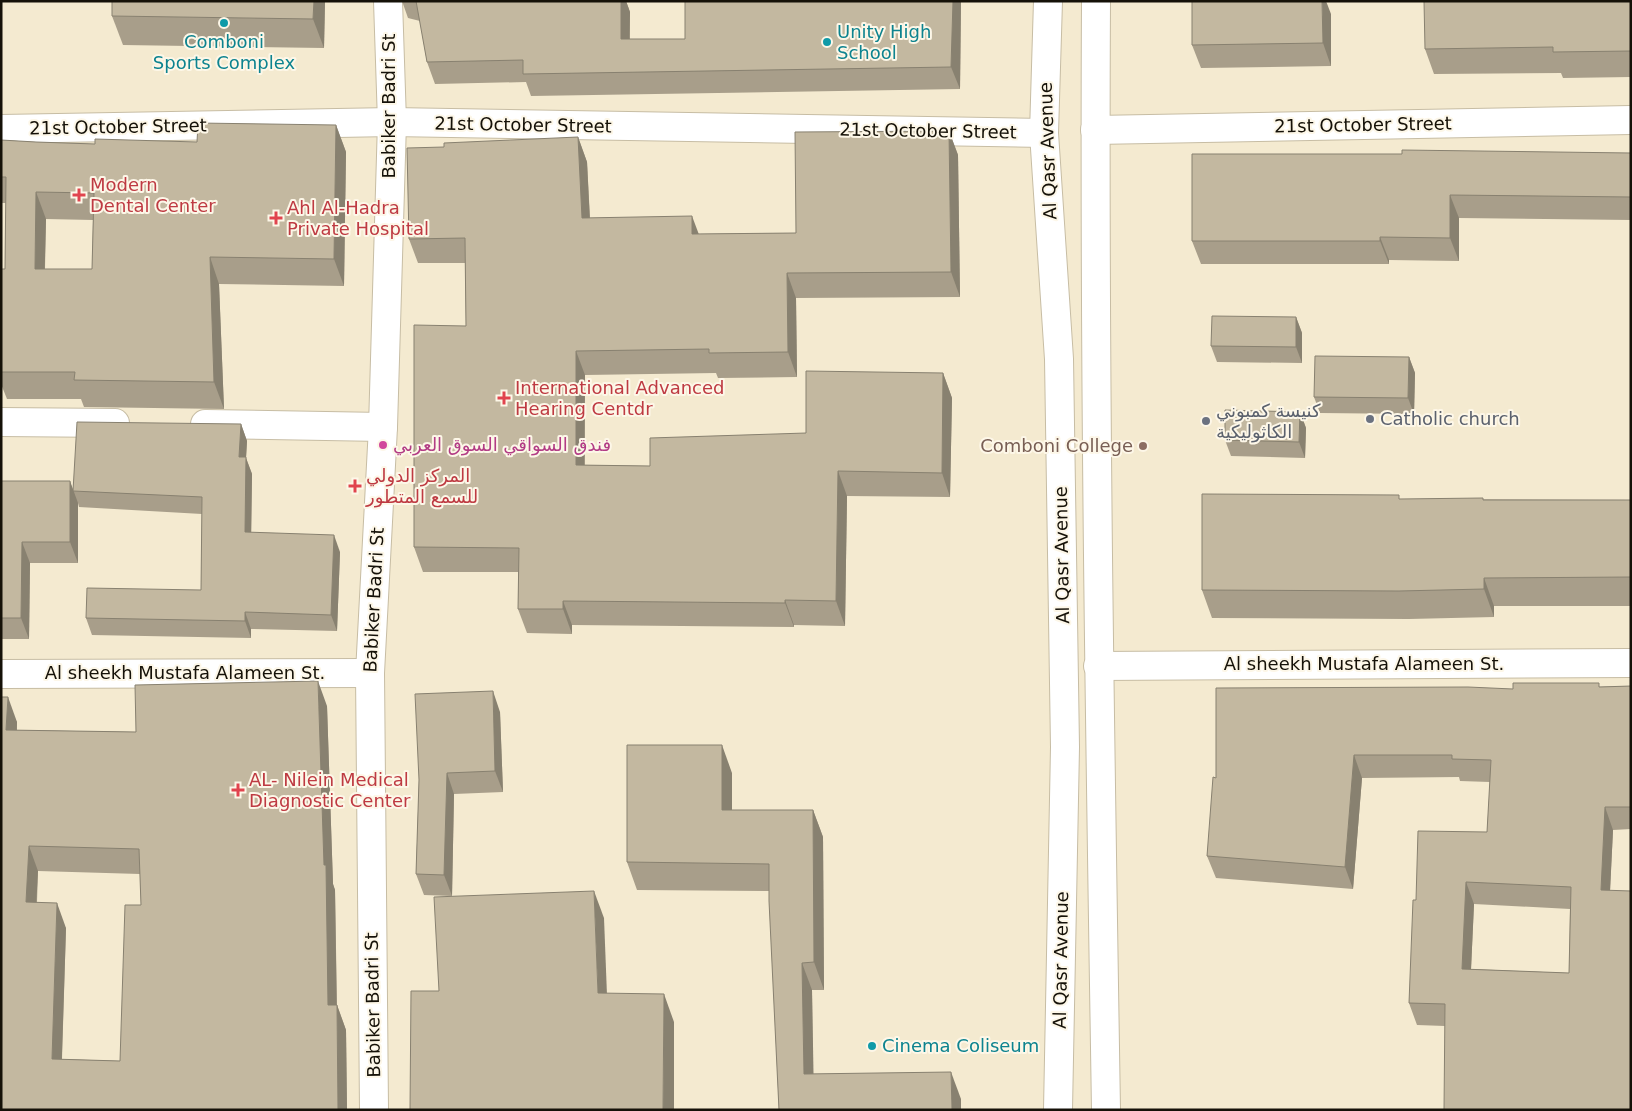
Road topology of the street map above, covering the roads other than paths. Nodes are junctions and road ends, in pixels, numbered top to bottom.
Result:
1 (388, 1) edge
2 (1048, 1) edge
3 (1096, 1) edge
4 (1631, 120) edge
5 (392, 122) junction
6 (1, 130) edge
7 (1095, 130) junction
8 (1044, 133) junction
9 (1, 422) edge
10 (138, 423) edge
11 (178, 424) edge
12 (384, 427) junction
13 (1631, 663) edge
14 (1098, 666) junction
15 (370, 673) junction
16 (1, 674) edge
17 (374, 1110) edge
18 (1058, 1110) edge
19 (1106, 1110) edge

1 - 5 street, Babiker Badri St
2 - 8 street, Al Qasr Avenue
3 - 7 street, Al Qasr Avenue
4 - 7 street, 21st October Street
5 - 6 street, 21st October Street
5 - 8 street, 21st October Street
5 - 12 street, Babiker Badri St
7 - 14 street, Al Qasr Avenue
8 - 18 street, Al Qasr Avenue
9 - 10 street
11 - 12 street
12 - 15 street, Babiker Badri St
13 - 14 street, Al sheekh Mustafa Alameen St.
14 - 19 street, Al Qasr Avenue
15 - 16 street, Al sheekh Mustafa Alameen St.
15 - 17 street, Babiker Badri St

